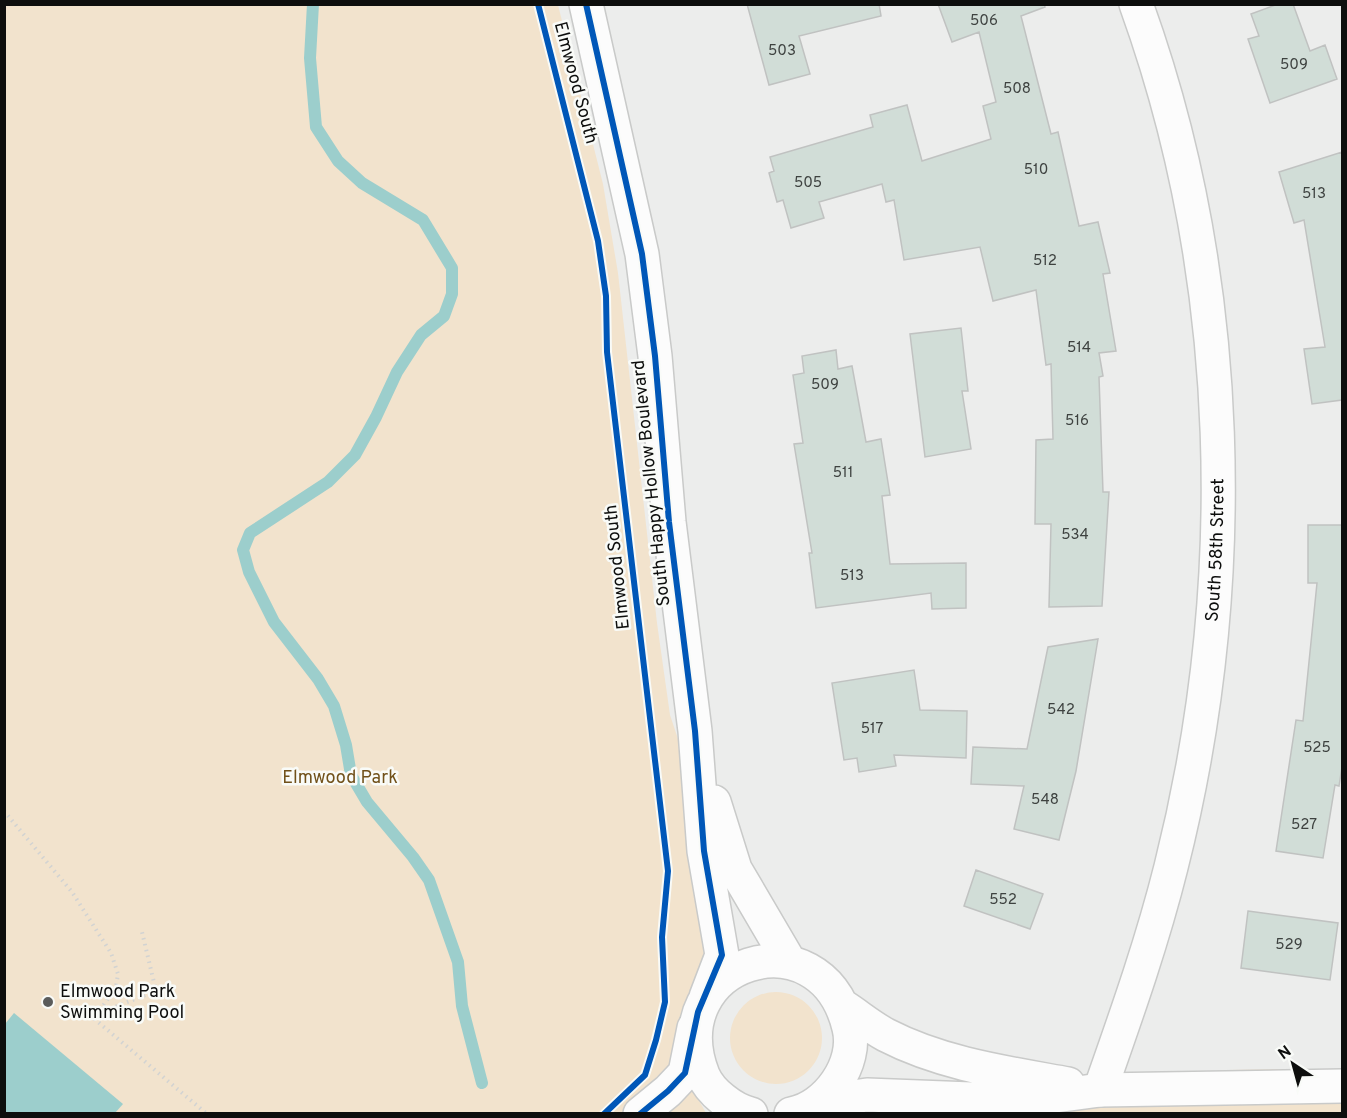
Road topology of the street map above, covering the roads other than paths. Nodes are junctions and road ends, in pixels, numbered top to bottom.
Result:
1 (586, 4) edge
2 (1136, 4) edge
3 (695, 731) junction
4 (789, 961) junction
5 (706, 997) junction
6 (844, 1006) junction
7 (694, 1028) junction
8 (1342, 1086) edge
9 (1100, 1090) junction
10 (805, 1108) edge
11 (640, 1113) edge
12 (734, 1113) edge
13 (749, 1113) edge

1 - 3 street, South Happy Hollow Boulevard
2 - 9 street, South 58th Street
3 - 4 street
3 - 5 street, South Happy Hollow Boulevard
4 - 5 street
4 - 6 street
5 - 7 street, South Happy Hollow Boulevard
6 - 9 street
6 - 10 street
7 - 11 street, South Happy Hollow Boulevard
7 - 13 street
8 - 9 street
9 - 10 street
12 - 13 street

